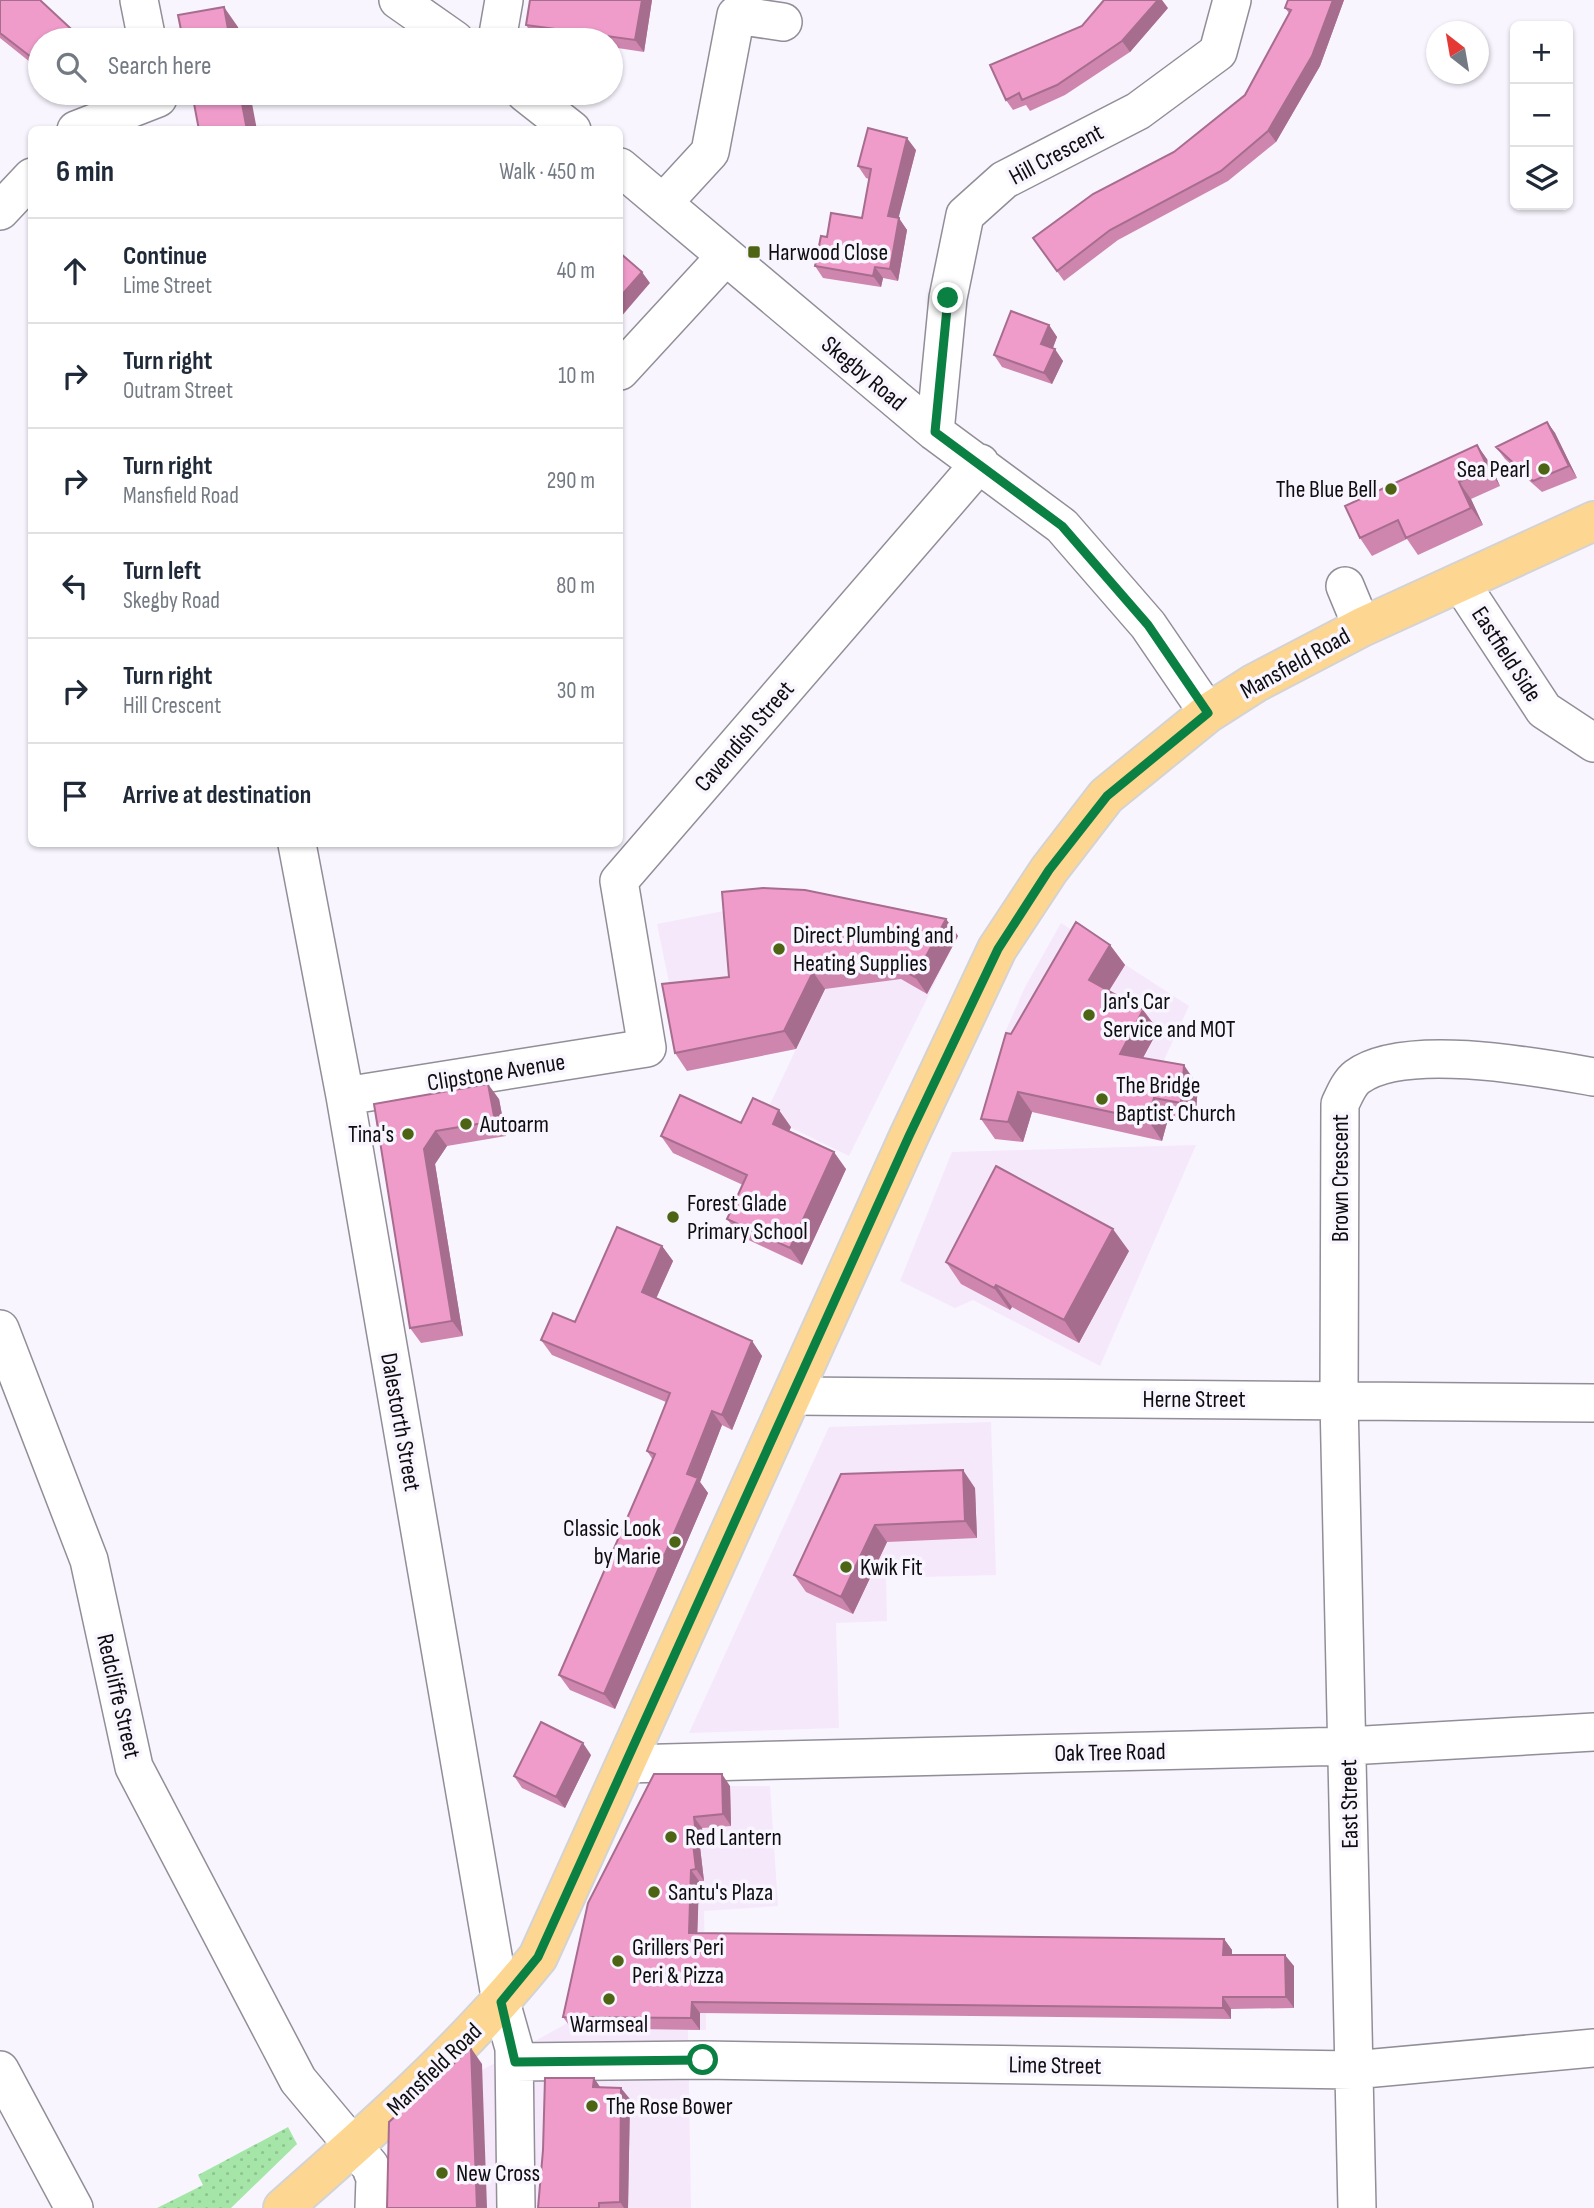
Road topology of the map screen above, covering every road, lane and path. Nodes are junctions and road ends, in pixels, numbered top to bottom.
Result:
1 (139, 0) edge
2 (398, 0) edge
3 (504, 0) edge
4 (1232, 0) edge
5 (783, 22) dead end
6 (144, 28) edge
7 (438, 28) edge
8 (499, 28) edge
9 (541, 105) edge
10 (159, 107) edge
11 (90, 126) edge
12 (567, 126) edge
13 (623, 169) edge
14 (28, 181) edge
15 (664, 202) junction
16 (0, 211) edge
17 (724, 257) junction
18 (623, 368) edge
19 (935, 432) junction
20 (980, 463) junction
21 (1594, 521) edge
22 (1460, 582) junction
23 (1345, 586) dead end
24 (1362, 627) junction
25 (1208, 713) junction
26 (1594, 743) edge
27 (298, 847) edge
28 (647, 1048) joint
29 (1594, 1077) edge
30 (345, 1096) junction
31 (0, 1329) edge
32 (794, 1396) junction
33 (1339, 1400) junction
34 (1594, 1403) edge
35 (1594, 1732) edge
36 (1348, 1746) junction
37 (626, 1764) junction
38 (501, 2002) junction
39 (1594, 2048) edge
40 (515, 2062) junction
41 (1353, 2070) junction
42 (4, 2088) edge
43 (355, 2144) junction
44 (74, 2208) edge
45 (283, 2208) edge
46 (374, 2208) edge
47 (516, 2208) edge
48 (1357, 2208) edge

1 - 6 street
2 - 7 street
3 - 8 street
4 - 19 street, Hill Crescent
5 - 15 street
9 - 12 street
10 - 11 street
13 - 15 street, Skegby Road
14 - 16 street
15 - 17 street, Skegby Road
17 - 18 street
17 - 19 street, Skegby Road
19 - 20 street, Skegby Road
20 - 25 street, Skegby Road
20 - 28 street, Cavendish Street
21 - 22 main road, Mansfield Road
22 - 24 main road, Mansfield Road
22 - 26 street, Eastfield Side
23 - 24 street
24 - 25 main road, Mansfield Road
25 - 32 main road, Mansfield Road
27 - 30 street, Dalestorth Street
28 - 30 street, Clipstone Avenue
29 - 33 street, Brown Crescent
30 - 38 street, Dalestorth Street
31 - 43 street, Redcliffe Street
32 - 33 street, Herne Street
32 - 37 main road, Mansfield Road
33 - 34 street, Herne Street
33 - 36 street, East Street
35 - 36 street, Oak Tree Road
36 - 37 street, Oak Tree Road
36 - 41 street, East Street
37 - 38 main road, Mansfield Road
38 - 40 street, Dalestorth Street
38 - 43 main road, Mansfield Road
39 - 41 street, Lime Street
40 - 41 street, Lime Street
40 - 47 street, Dalestorth Street
41 - 48 street, East Street
42 - 44 street
43 - 45 main road, Mansfield Road
43 - 46 street, Redcliffe Street

